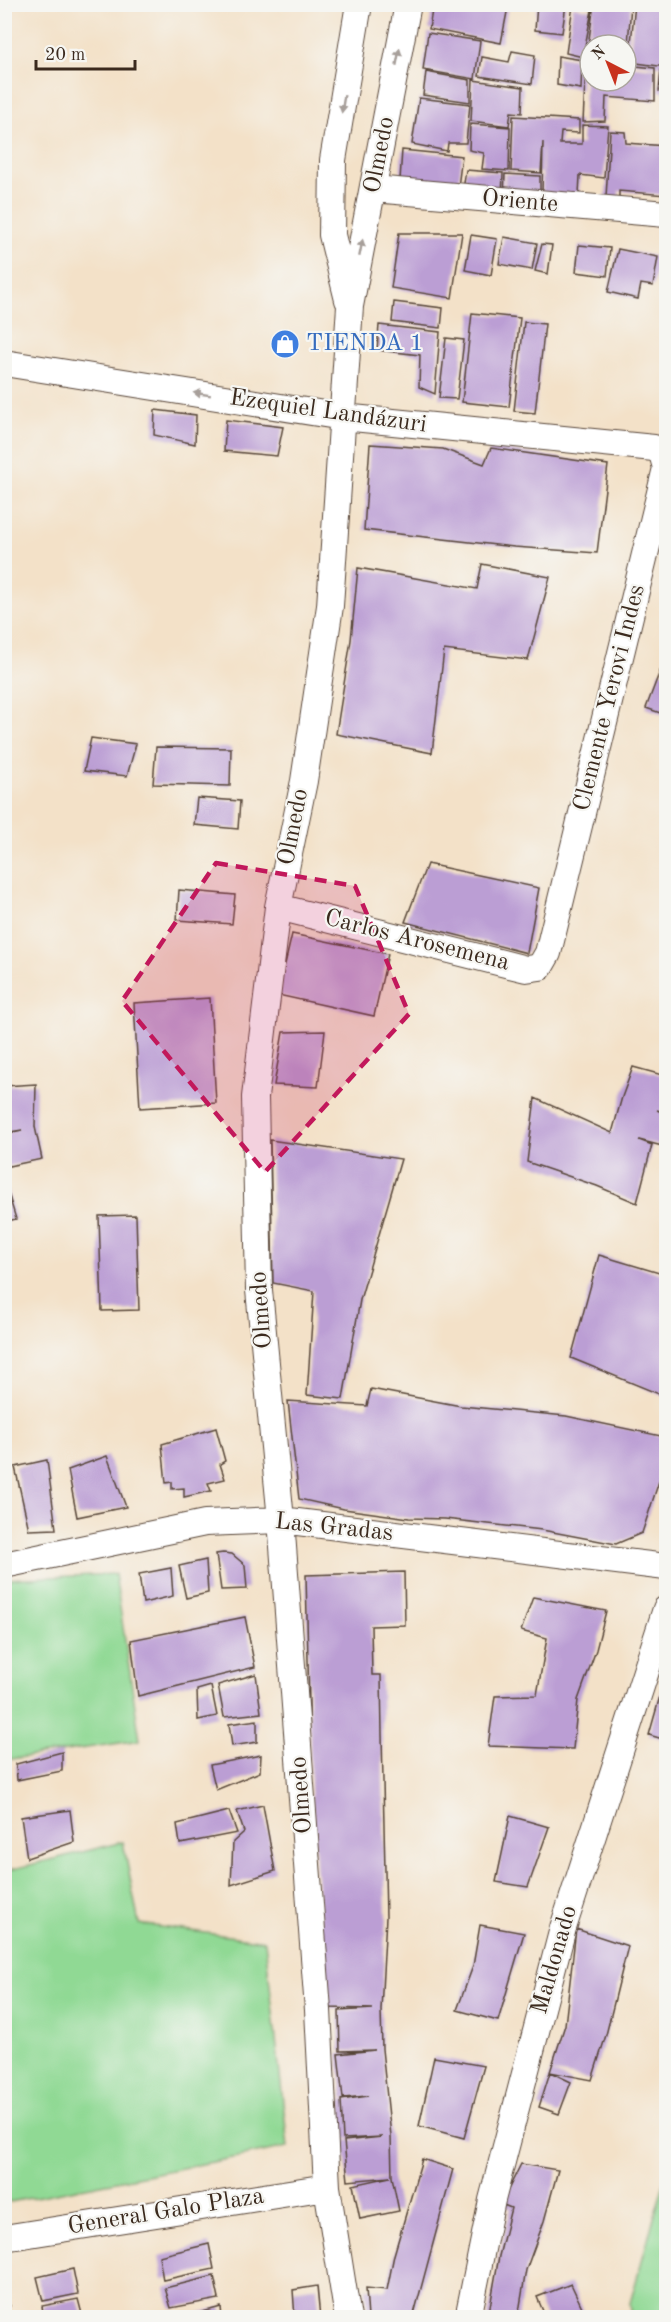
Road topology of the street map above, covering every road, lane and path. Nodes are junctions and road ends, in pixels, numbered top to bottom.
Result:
1 (359, 4) edge
2 (408, 4) edge
3 (374, 189) junction
4 (666, 214) edge
5 (350, 306) junction
6 (4, 363) edge
7 (343, 417) junction
8 (654, 448) joint
9 (278, 907) junction
10 (548, 953) joint
11 (281, 1520) junction
12 (4, 1565) edge
13 (666, 1567) edge
14 (666, 1609) edge
15 (327, 2187) junction
16 (4, 2238) edge
17 (348, 2318) edge
18 (468, 2318) edge

1 -> 5 street, Olmedo
3 -> 2 street, Olmedo
3 - 4 street, Oriente
5 -> 3 street, Olmedo
5 - 7 street, Olmedo
7 -> 6 street, Ezequiel Landázuri
7 - 8 street, Ezequiel Landázuri
7 - 9 street, Olmedo
8 - 10 street, Clemente Yerovi Indes
9 - 10 street, Carlos Arosemena
9 - 11 street, Olmedo
11 - 12 street, Las Gradas
11 - 13 street, Las Gradas
11 - 15 street, Olmedo
14 - 18 street, Maldonado
15 - 16 street, General Galo Plaza
15 - 17 street, Olmedo

